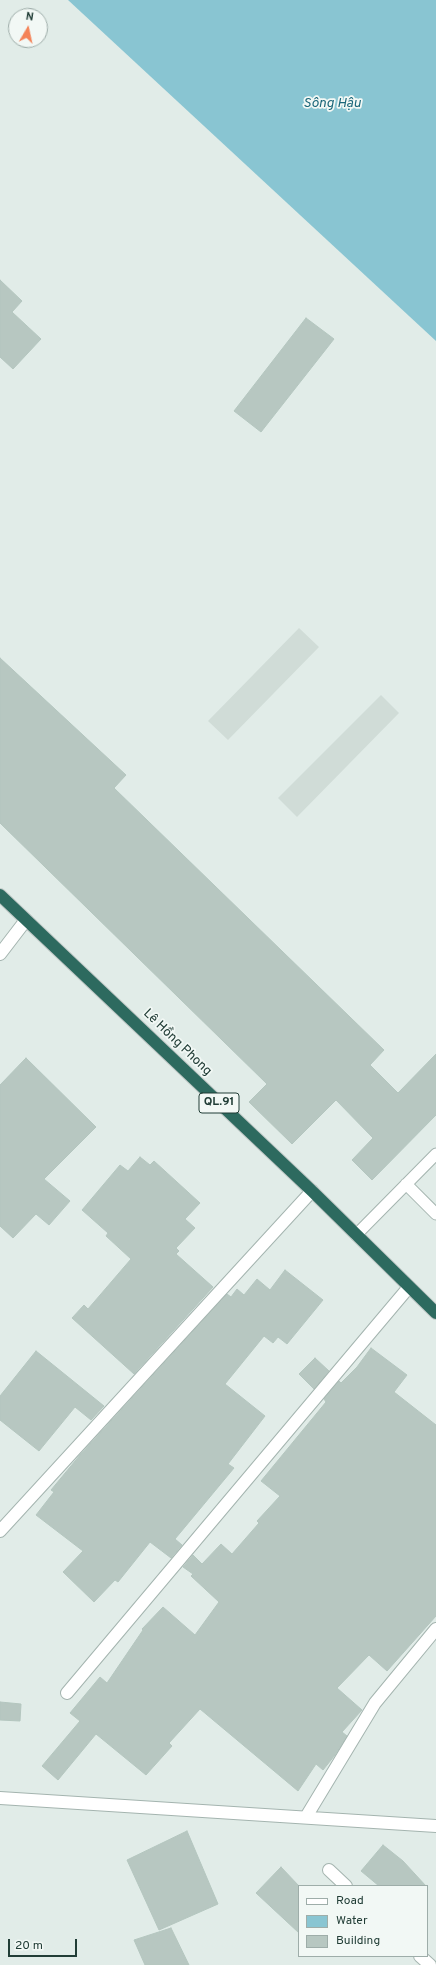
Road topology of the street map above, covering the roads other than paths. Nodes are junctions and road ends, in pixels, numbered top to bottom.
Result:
1 (0, 895) edge
2 (26, 920) junction
3 (0, 954) edge
4 (436, 1154) edge
5 (406, 1184) junction
6 (312, 1191) junction
7 (436, 1214) edge
8 (356, 1235) junction
9 (409, 1287) junction
10 (436, 1313) edge
11 (0, 1531) edge
12 (436, 1629) edge
13 (67, 1693) dead end
14 (0, 1798) edge
15 (306, 1817) junction
16 (436, 1826) edge
17 (329, 1870) dead end
18 (345, 1885) edge
19 (421, 1957) edge
20 (430, 1965) edge

1 - 2 highway, Lê Hồng Phong / QL.91
2 - 3 street
2 - 6 highway, Lê Hồng Phong / QL.91
4 - 5 lane
5 - 7 lane
5 - 8 lane
6 - 8 highway, Lê Hồng Phong / QL.91
6 - 11 street
8 - 9 highway, Lê Hồng Phong / QL.91
9 - 10 highway, Lê Hồng Phong / QL.91
9 - 13 street
12 - 15 street
14 - 15 street
15 - 16 street
17 - 18 street
19 - 20 street

